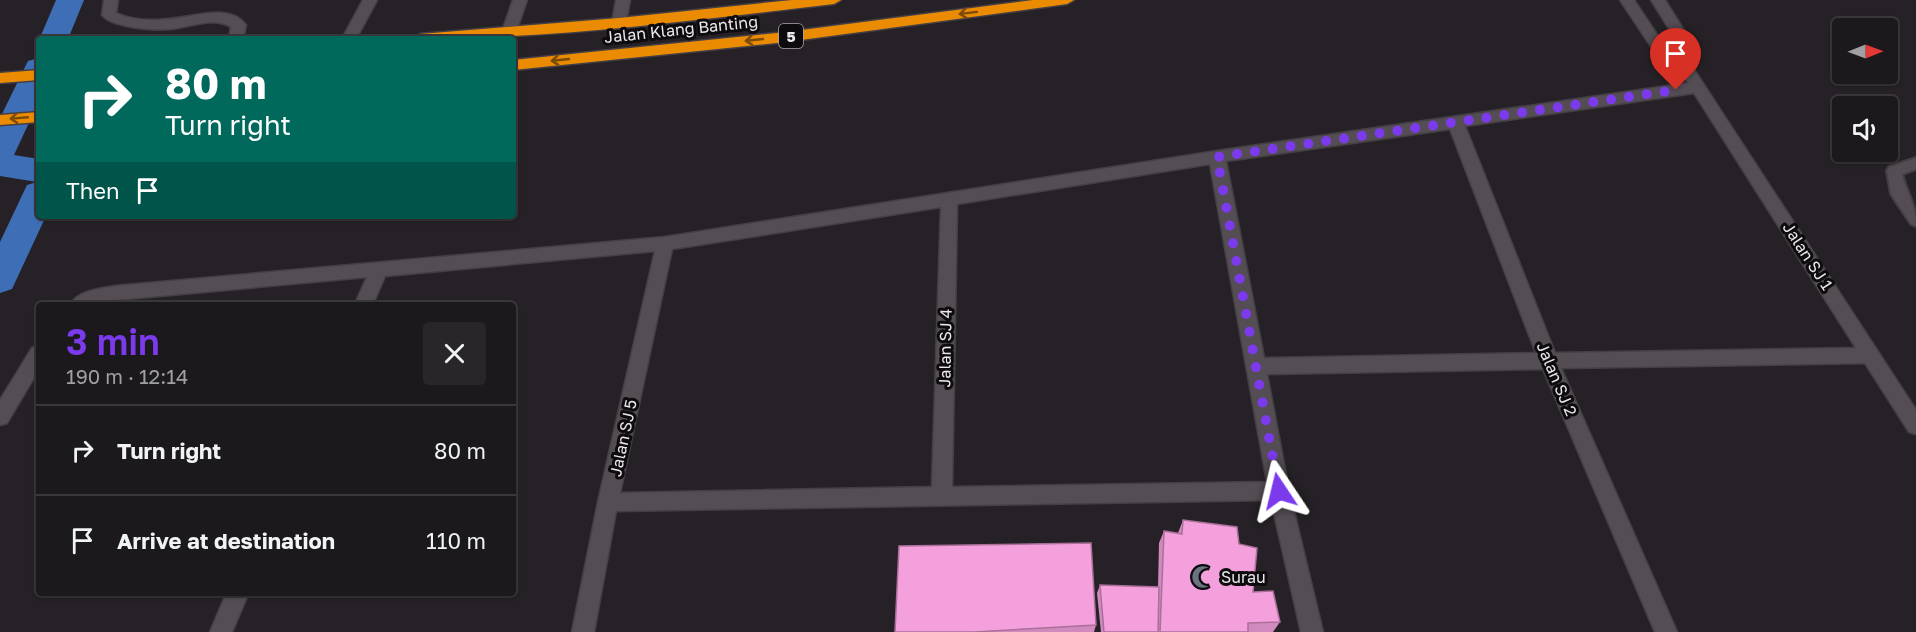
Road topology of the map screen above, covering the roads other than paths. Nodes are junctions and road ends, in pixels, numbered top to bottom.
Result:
1 (111, 0) edge
2 (215, 0) edge
3 (370, 0) edge
4 (520, 0) edge
5 (623, 0) edge
6 (834, 0) edge
7 (1068, 0) edge
8 (1627, 0) edge
9 (1658, 0) edge
10 (811, 1) edge
11 (214, 18) junction
12 (619, 23) junction
13 (509, 32) junction
14 (237, 36) edge
15 (351, 36) edge
16 (458, 36) edge
17 (516, 64) edge
18 (1686, 68) junction
19 (36, 75) edge
20 (0, 78) edge
21 (1698, 87) junction
22 (36, 117) edge
23 (0, 120) edge
24 (1456, 123) junction
25 (1217, 157) junction
26 (1916, 163) edge
27 (949, 200) junction
28 (1916, 220) edge
29 (665, 244) junction
30 (380, 269) junction
31 (84, 302) edge
32 (365, 302) edge
33 (1872, 355) junction
34 (36, 358) edge
35 (1549, 362) junction
36 (1256, 366) junction
37 (0, 417) edge
38 (1916, 426) edge
39 (1279, 491) junction
40 (942, 496) junction
41 (608, 502) junction
42 (236, 596) edge
43 (220, 632) edge
44 (583, 632) edge
45 (1312, 632) edge
46 (1666, 632) edge

1 - 11 street
2 - 11 street
3 - 15 street
4 - 13 street
5 - 12 street
6 - 10 highway, Jalan Klang Banting / 5
7 -> 17 highway, Jalan Klang Banting / 5
8 - 18 street
9 - 18 street
10 - 12 highway, Jalan Klang Banting / 5
11 - 14 street
12 - 13 highway, Jalan Klang Banting / 5
13 - 16 highway, Jalan Klang Banting / 5
18 - 21 street, Jalan SJ 1
19 - 20 highway
21 - 24 street
21 - 33 street, Jalan SJ 1
22 -> 23 highway
24 - 25 street
24 - 35 street, Jalan SJ 2
25 - 27 street
25 - 36 street
26 - 28 lane
27 - 29 street
27 - 40 street, Jalan SJ 4
29 - 30 street
29 - 41 street, Jalan SJ 5
30 - 31 street
30 - 32 street
33 - 35 street
33 - 38 street, Jalan SJ 1
34 - 37 street
35 - 36 street
35 - 46 street, Jalan SJ 2
36 - 39 street
39 - 40 street
39 - 45 street
40 - 41 street
41 - 44 street, Jalan SJ 5
42 - 43 street

